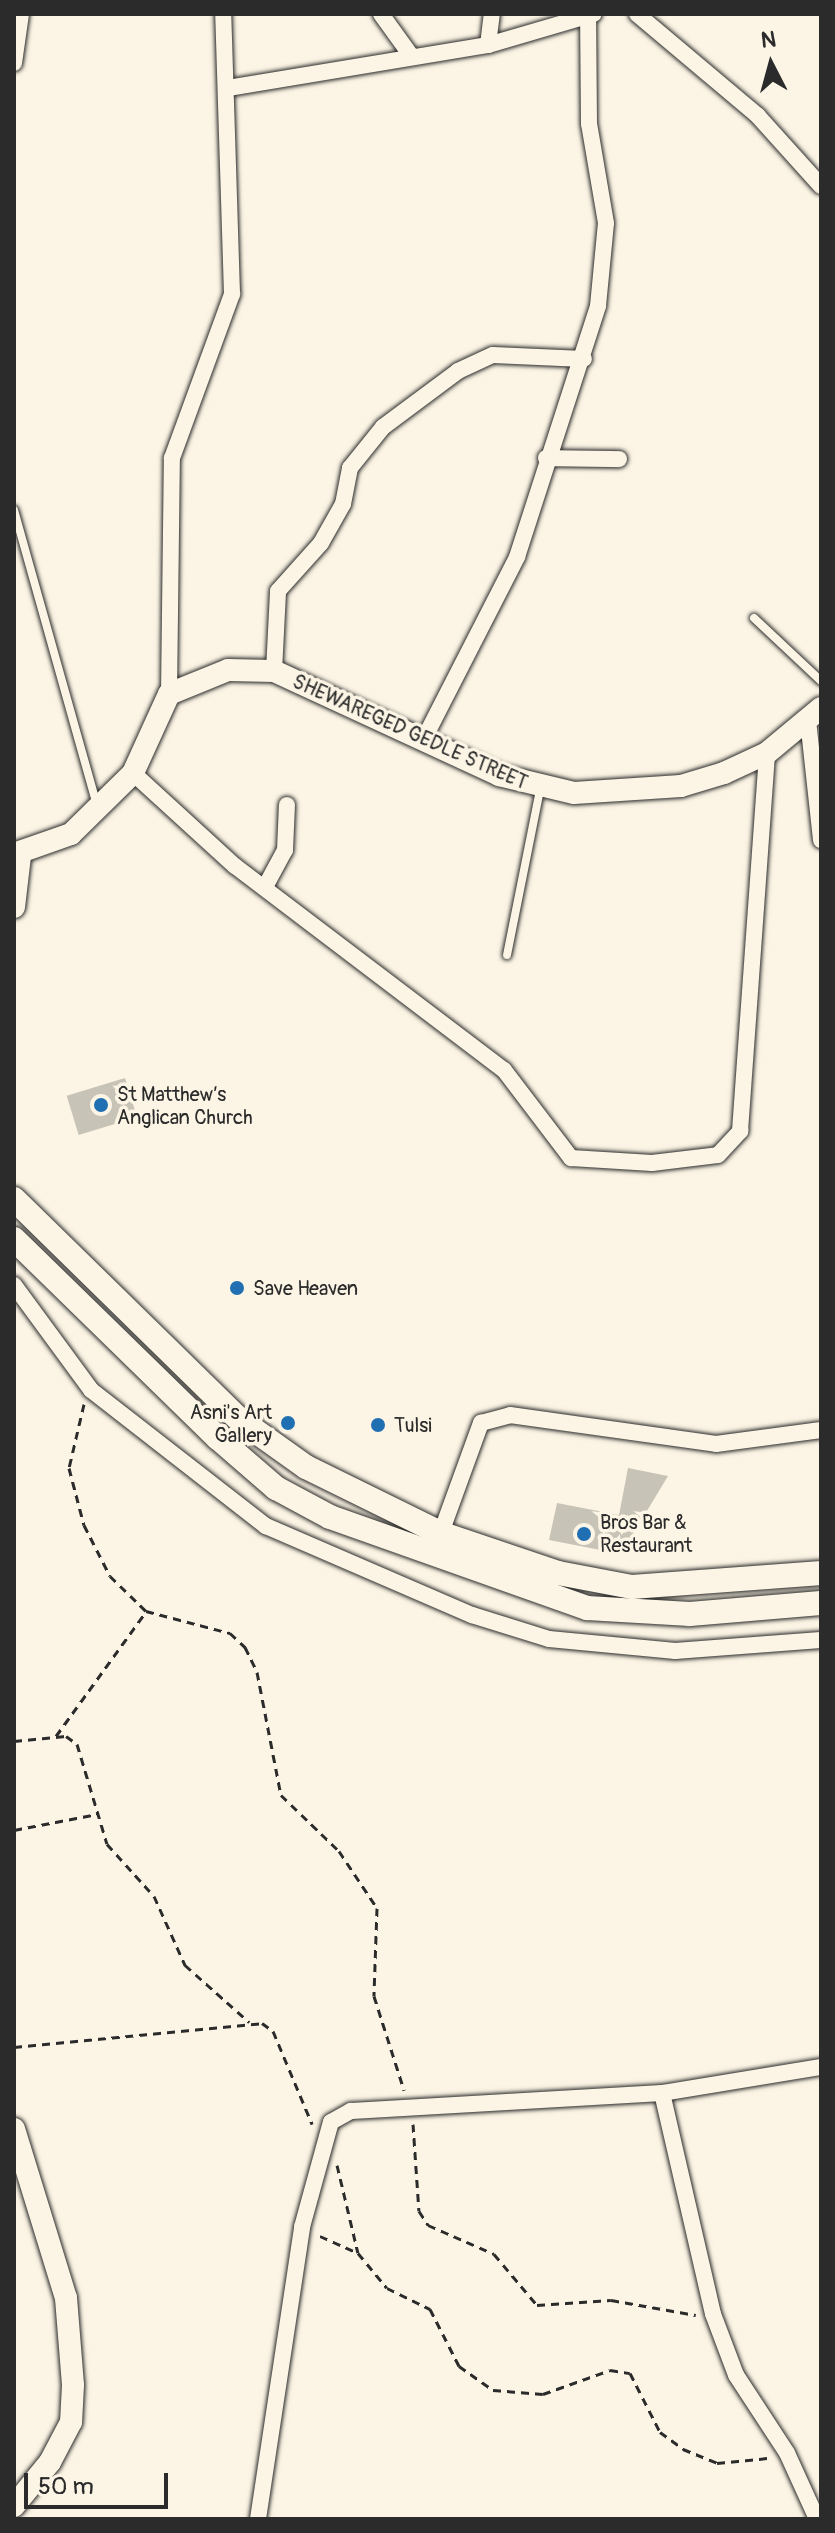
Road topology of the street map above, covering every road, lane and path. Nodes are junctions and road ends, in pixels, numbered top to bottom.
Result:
1 (21, 14) edge
2 (223, 14) edge
3 (381, 14) edge
4 (492, 14) edge
5 (637, 14) edge
6 (591, 16) edge
7 (488, 45) junction
8 (412, 57) junction
9 (14, 63) edge
10 (228, 88) junction
11 (821, 186) edge
12 (584, 359) junction
13 (546, 458) junction
14 (619, 459) dead end
15 (14, 510) edge
16 (754, 618) dead end
17 (274, 671) junction
18 (821, 681) edge
19 (169, 694) junction
20 (815, 728) edge
21 (426, 735) junction
22 (767, 753) junction
23 (133, 773) junction
24 (540, 790) junction
25 (287, 805) dead end
26 (98, 810) junction
27 (821, 840) edge
28 (17, 855) edge
29 (265, 887) junction
30 (14, 907) edge
31 (507, 955) dead end
32 (14, 1199) edge
33 (14, 1239) edge
34 (14, 1285) edge
35 (91, 1390) junction
36 (821, 1430) edge
37 (440, 1533) junction
38 (433, 1557) junction
39 (821, 1573) edge
40 (821, 1603) edge
41 (146, 1611) junction
42 (821, 1640) edge
43 (56, 1736) junction
44 (14, 1741) edge
45 (97, 1814) junction
46 (14, 1830) edge
47 (249, 2022) junction
48 (14, 2047) edge
49 (821, 2067) edge
50 (662, 2093) junction
51 (412, 2108) junction
52 (14, 2129) edge
53 (321, 2142) junction
54 (302, 2227) junction
55 (358, 2253) junction
56 (713, 2314) junction
57 (787, 2453) junction
58 (14, 2506) edge
59 (258, 2519) edge
60 (817, 2519) edge

1 - 9 street
2 - 10 street
3 - 8 street
4 - 7 street
5 - 11 street
6 - 7 street
6 - 12 street
7 - 8 street
8 - 10 street
10 - 19 street
12 - 13 street
12 - 17 street
13 - 14 street
13 - 21 street
15 - 26 lane
16 - 18 lane
17 - 19 street, SHEWAREGED GEDLE STREET
17 - 21 street, SHEWAREGED GEDLE STREET
19 - 23 street
20 - 22 street, SHEWAREGED GEDLE STREET
20 - 27 street
21 - 24 street, SHEWAREGED GEDLE STREET
22 - 24 street, SHEWAREGED GEDLE STREET
22 - 29 street
23 - 26 street
23 - 29 street
24 - 31 lane
25 - 29 street
26 - 28 street
28 - 30 street
32 - 37 main road
33 - 38 main road
34 - 35 street
35 - 41 path
35 - 42 street
36 - 37 street
37 - 38 street
37 - 39 main road
38 - 40 main road
41 - 43 path
41 - 51 path
43 - 44 path
43 - 45 path
45 - 46 path
45 - 47 path
47 - 48 path
47 - 53 path
49 - 50 street
50 - 51 street
50 - 56 street
51 - 53 street
51 - 56 path
52 - 58 street
53 - 54 street
53 - 55 path
54 - 55 path
54 - 59 street
55 - 57 path
56 - 57 street
57 - 60 street

